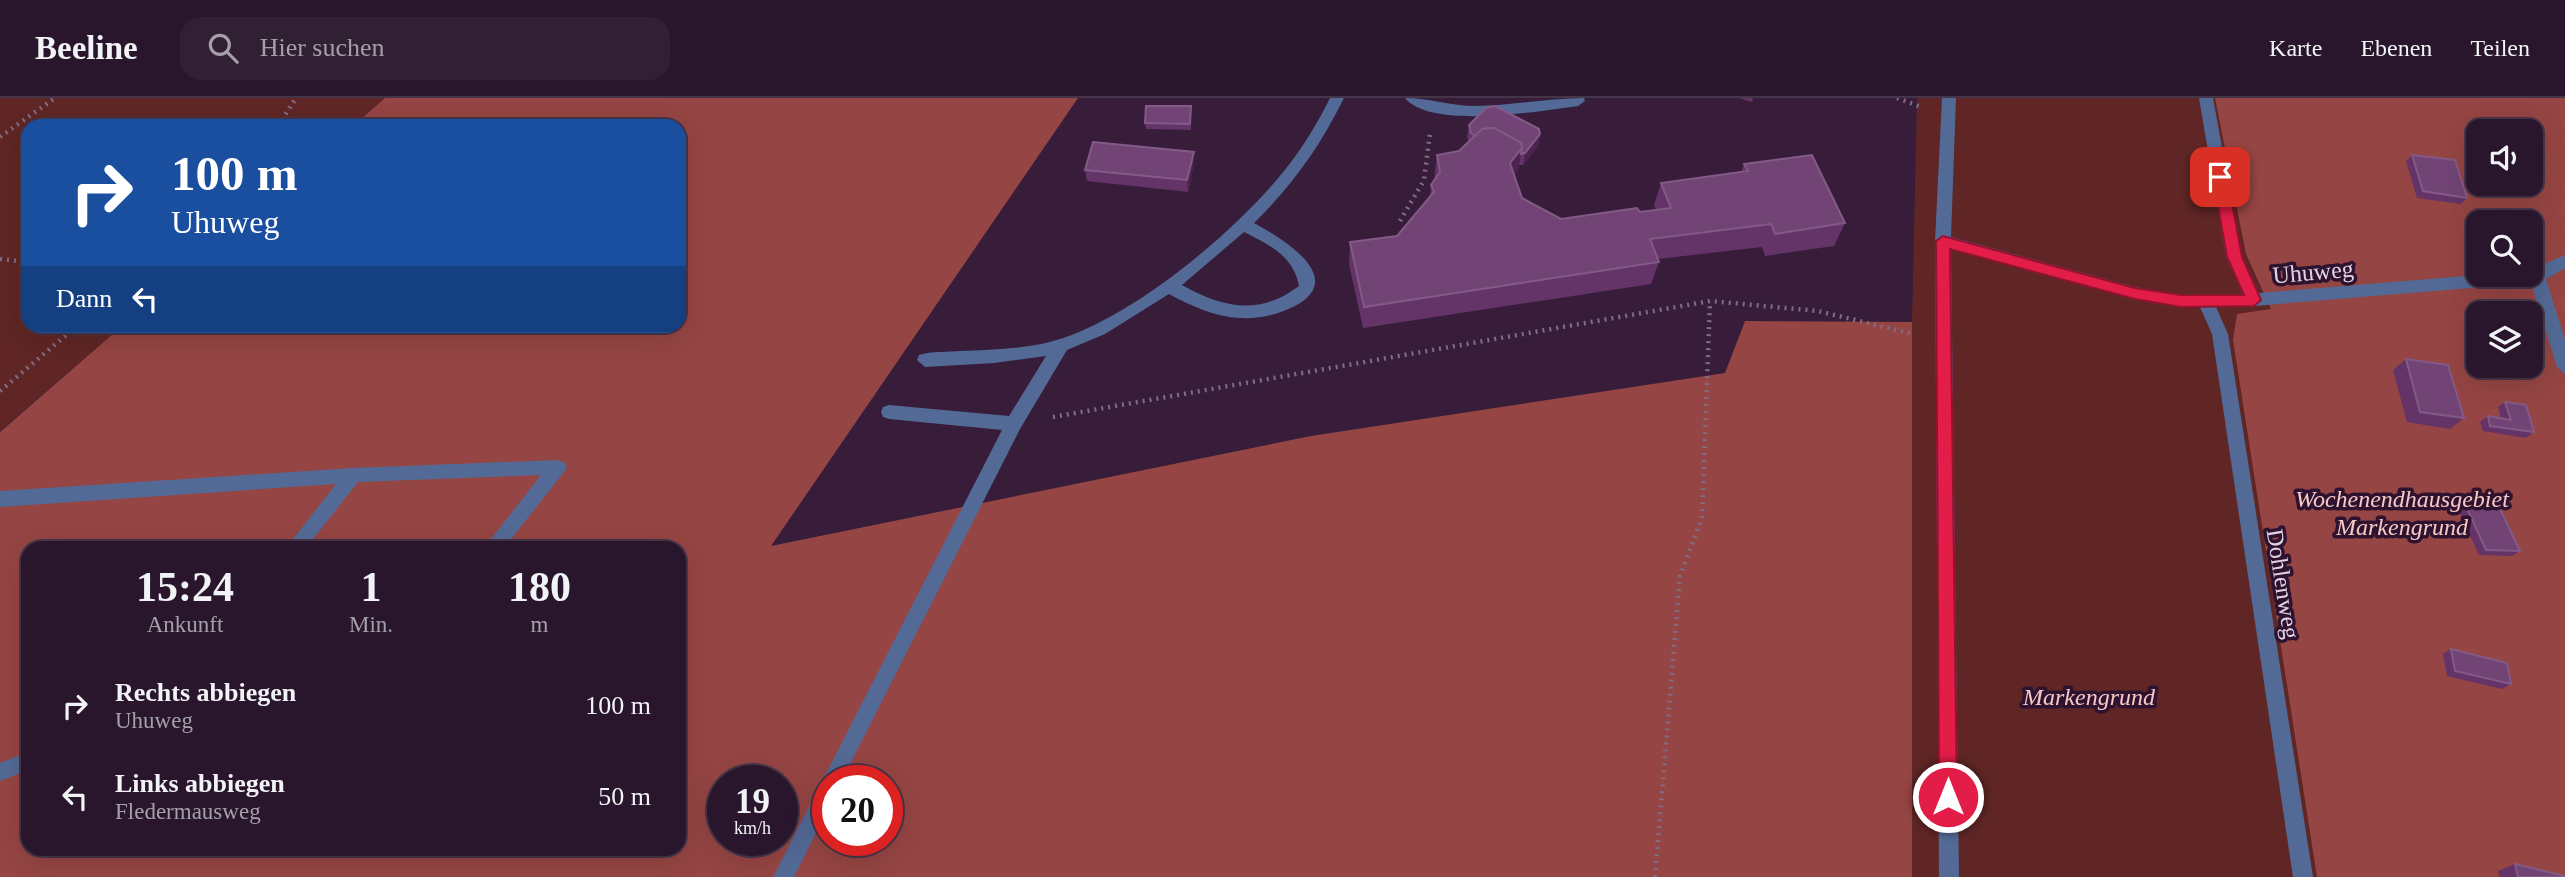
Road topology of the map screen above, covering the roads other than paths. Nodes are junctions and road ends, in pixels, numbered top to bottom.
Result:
1 (1337, 98) edge
2 (1412, 98) edge
3 (1949, 98) edge
4 (2206, 98) edge
5 (1578, 101) dead end
6 (1242, 224) junction
7 (1943, 241) junction
8 (2565, 261) edge
9 (2543, 273) edge
10 (2466, 282) edge
11 (1168, 286) junction
12 (2540, 287) edge
13 (2254, 300) junction
14 (2206, 302) junction
15 (1061, 345) junction
16 (925, 360) dead end
17 (2565, 367) edge
18 (890, 412) dead end
19 (1014, 424) junction
20 (353, 475) junction
21 (0, 499) edge
22 (301, 541) edge
23 (499, 541) edge
24 (21, 764) edge
25 (840, 765) edge
26 (0, 772) edge
27 (812, 820) edge
28 (783, 877) edge
29 (1949, 877) edge
30 (2303, 877) edge

1 - 6 lane
2 - 5 lane
3 - 7 lane
4 - 13 lane
6 - 11 lane
6 - 11 lane
7 - 14 lane, Uhuweg
7 - 29 lane
8 - 9 lane, Uhuweg
10 - 13 lane, Uhuweg
11 - 15 lane
12 - 17 lane
13 - 14 lane, Uhuweg
14 - 30 lane, Dohlenweg
15 - 16 lane
15 - 19 lane
18 - 19 lane
19 - 25 lane
20 - 21 lane
20 - 22 lane
20 - 23 lane
24 - 26 lane
27 - 28 lane

